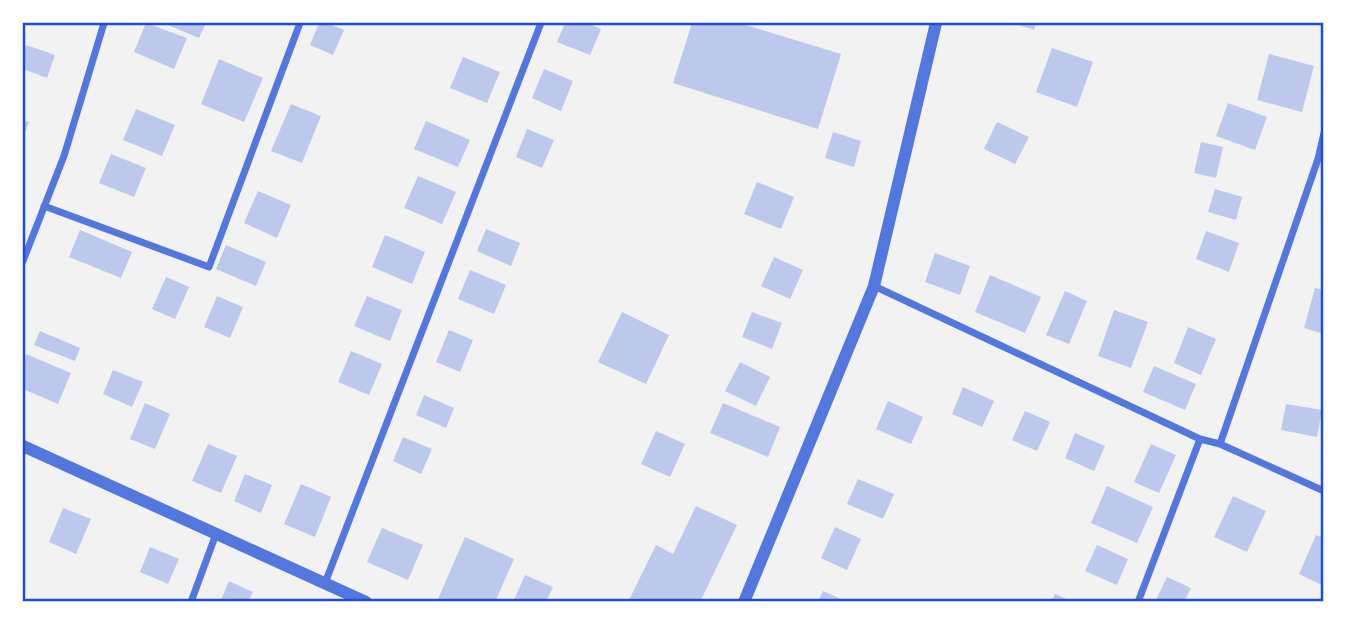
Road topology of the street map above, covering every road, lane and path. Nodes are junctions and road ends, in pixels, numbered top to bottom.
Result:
1 (104, 23) edge
2 (300, 23) edge
3 (541, 23) edge
4 (936, 23) edge
5 (1324, 133) edge
6 (44, 206) junction
7 (23, 261) edge
8 (874, 286) junction
9 (1200, 439) junction
10 (1220, 444) junction
11 (23, 446) edge
12 (1324, 491) edge
13 (216, 534) junction
14 (325, 583) junction
15 (191, 602) edge
16 (366, 602) edge
17 (744, 602) edge
18 (1138, 602) edge

1 - 6 street
2 - 6 street
3 - 14 street
4 - 8 street
5 - 10 street
6 - 7 street
8 - 9 street
8 - 17 street
9 - 10 street
9 - 18 street
10 - 12 street
11 - 13 street
13 - 14 street
13 - 15 street
14 - 16 street

